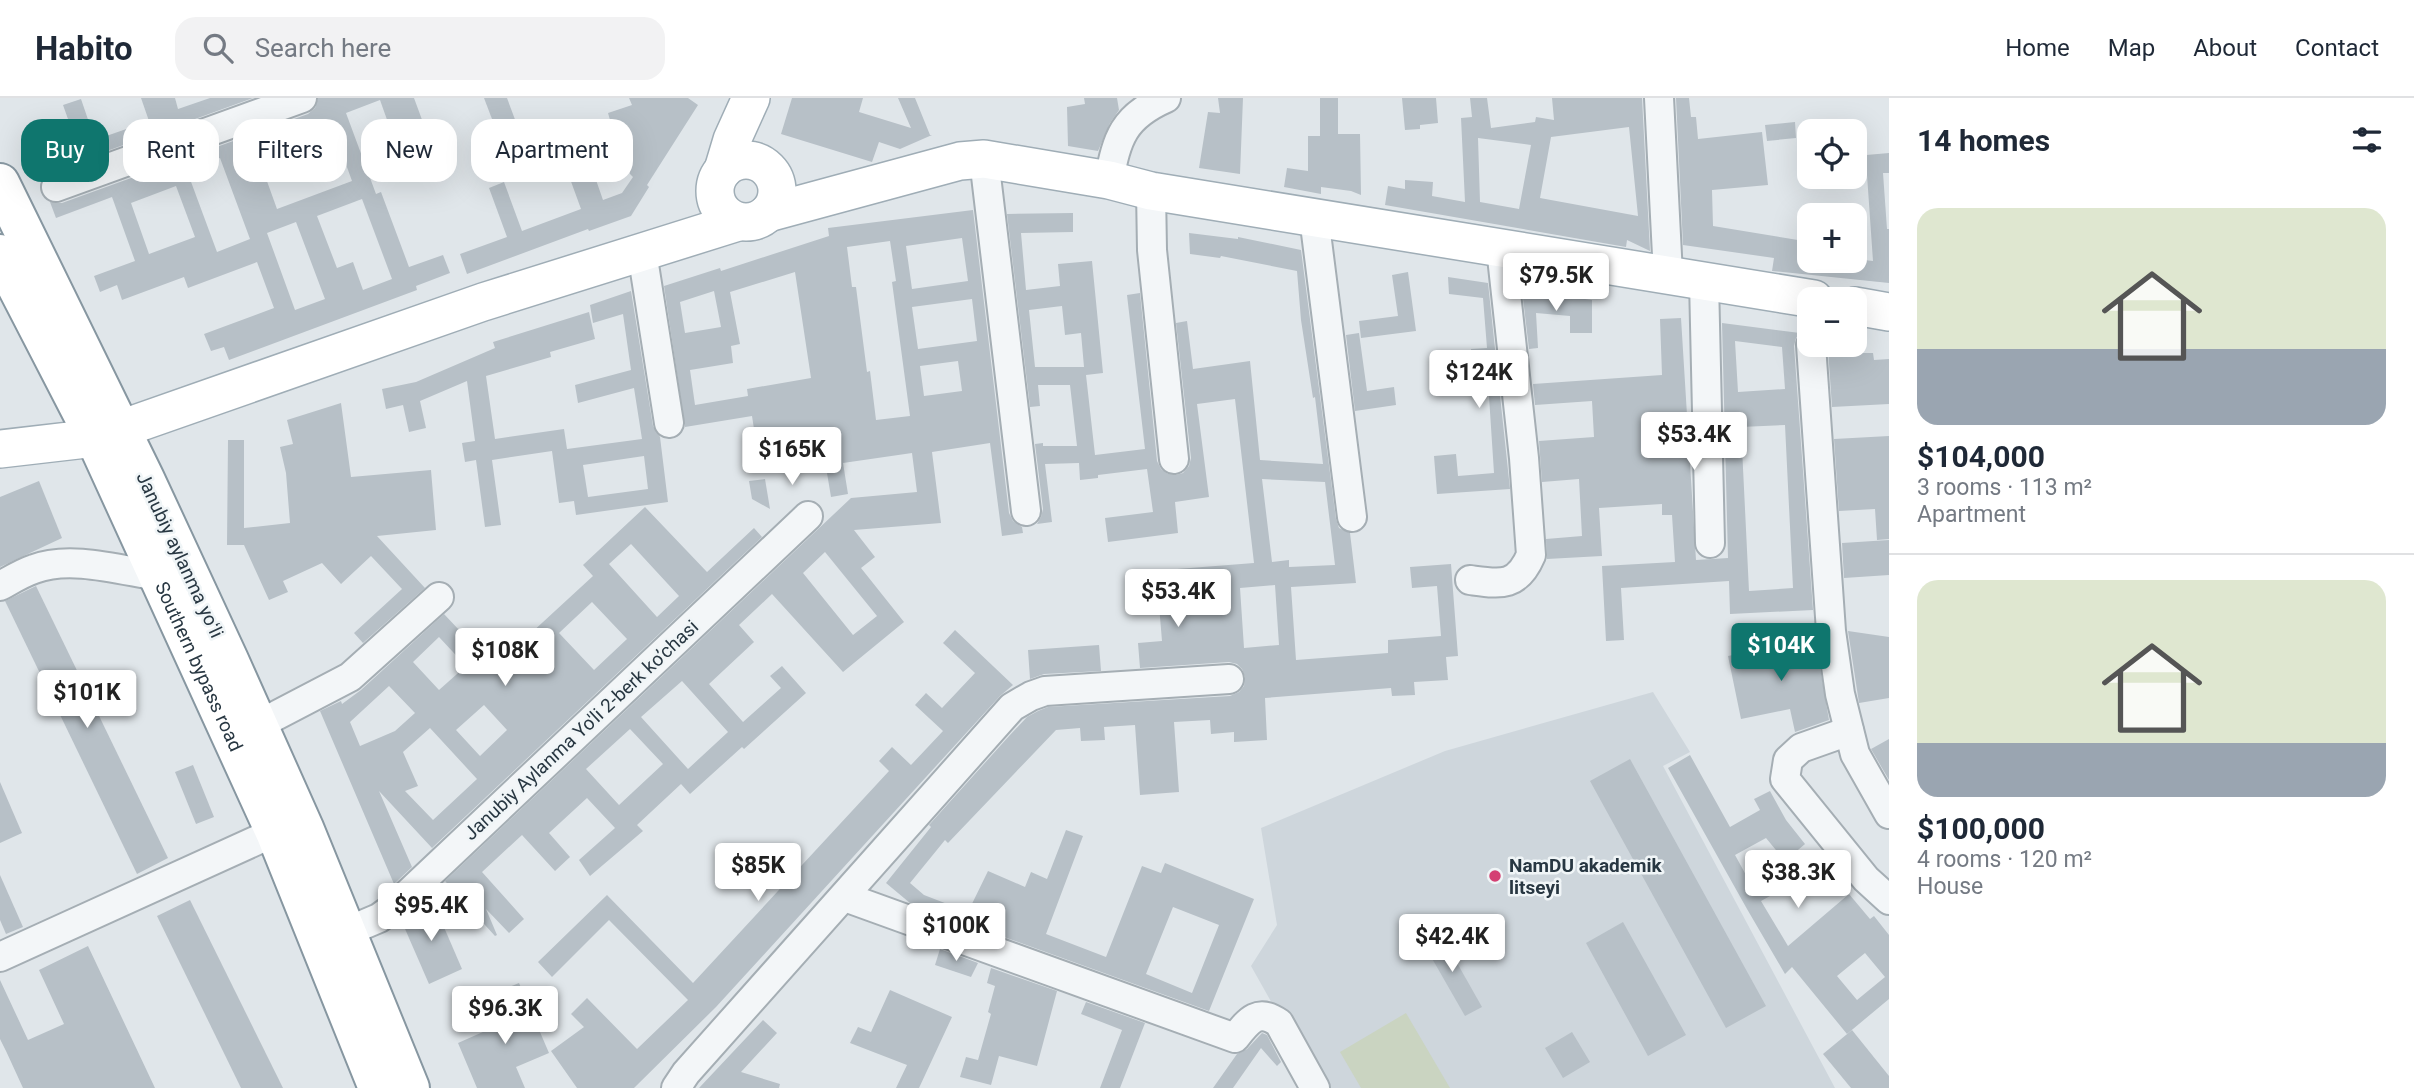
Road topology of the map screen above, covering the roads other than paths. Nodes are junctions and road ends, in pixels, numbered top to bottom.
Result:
1 (302, 98) edge
2 (751, 98) edge
3 (757, 98) edge
4 (1166, 98) edge
5 (1659, 98) edge
6 (1127, 110) edge
7 (984, 159) junction
8 (741, 173) junction
9 (894, 179) junction
10 (1109, 180) junction
11 (0, 183) edge
12 (56, 187) dead end
13 (1151, 191) junction
14 (1314, 217) junction
15 (753, 218) junction
16 (1501, 248) junction
17 (642, 252) junction
18 (0, 254) edge
19 (1668, 275) junction
20 (1704, 281) junction
21 (1797, 305) edge
22 (1867, 308) edge
23 (1889, 312) edge
24 (1812, 357) edge
25 (669, 423) dead end
26 (107, 433) junction
27 (0, 449) edge
28 (1174, 459) dead end
29 (1026, 510) dead end
30 (808, 516) dead end
31 (1352, 517) dead end
32 (1710, 543) dead end
33 (158, 576) junction
34 (1469, 580) dead end
35 (0, 586) edge
36 (439, 597) dead end
37 (1229, 679) dead end
38 (258, 725) junction
39 (1849, 731) junction
40 (1889, 814) edge
41 (275, 832) junction
42 (845, 897) junction
43 (1889, 900) edge
44 (346, 932) junction
45 (0, 957) edge
46 (378, 1088) edge
47 (410, 1088) edge
48 (676, 1088) edge
49 (1315, 1088) edge

1 - 12 street
2 - 8 main road
3 - 8 main road
4 - 6 street
5 - 19 street
6 - 10 street
7 - 9 main road
7 - 10 main road
7 - 29 street
8 - 9 main road
8 - 15 main road
8 - 15 main road
8 - 17 main road
9 - 15 main road
10 - 13 main road
11 - 26 highway, Janubiy aylanma yoʻli
13 - 14 main road
13 - 28 street
14 - 16 main road
14 - 31 street
15 - 17 main road
16 - 19 main road
16 - 34 street
17 - 25 street
17 - 26 main road
18 - 26 highway, Southern bypass road
19 - 20 main road
20 - 21 main road
20 - 32 street
22 - 23 main road
24 - 39 street
26 - 27 main road
26 - 33 highway, Southern bypass road
26 - 38 highway, Janubiy aylanma yoʻli
30 - 44 street, Janubiy Аylanma Yo'li 2-berk koʼchasi
33 - 35 street
33 - 41 highway, Southern bypass road
36 - 38 street
37 - 42 street
38 - 44 highway, Janubiy aylanma yoʻli
39 - 40 street
39 - 43 street
41 - 45 street
41 - 46 highway, Southern bypass road
42 - 48 street
42 - 49 street
44 - 47 highway, Janubiy aylanma yoʻli

